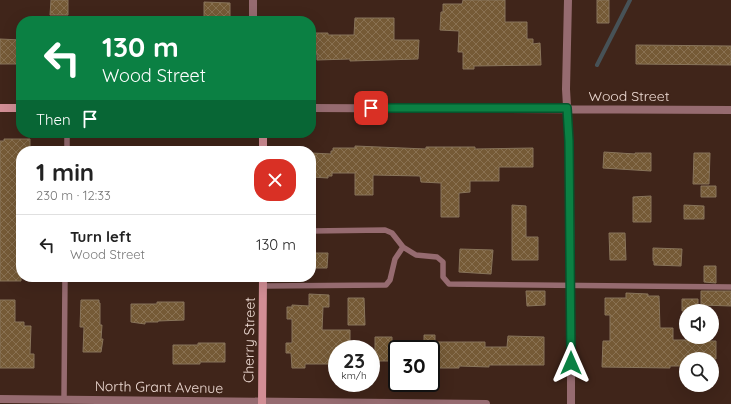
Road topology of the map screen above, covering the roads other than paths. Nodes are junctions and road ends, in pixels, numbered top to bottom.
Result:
1 (253, 0) edge
2 (568, 0) edge
3 (253, 16) edge
4 (0, 108) edge
5 (16, 108) edge
6 (316, 108) edge
7 (567, 108) junction
8 (731, 110) edge
9 (316, 231) edge
10 (403, 247) junction
11 (65, 282) edge
12 (263, 282) edge
13 (571, 285) junction
14 (263, 286) junction
15 (731, 287) edge
16 (0, 399) edge
17 (64, 399) junction
18 (262, 403) edge
19 (486, 404) edge
20 (571, 404) edge

1 - 3 street
2 - 7 street
4 - 5 street
6 - 7 street, Wood Street
7 - 8 street, Wood Street
7 - 13 street
9 - 10 lane
10 - 13 lane
10 - 14 lane
11 - 17 lane
12 - 14 street, Cherry Street
13 - 15 lane
13 - 20 street
14 - 18 street, Cherry Street
16 - 17 street, North Grant Avenue
17 - 18 street, North Grant Avenue
18 - 19 street, North Grant Avenue

